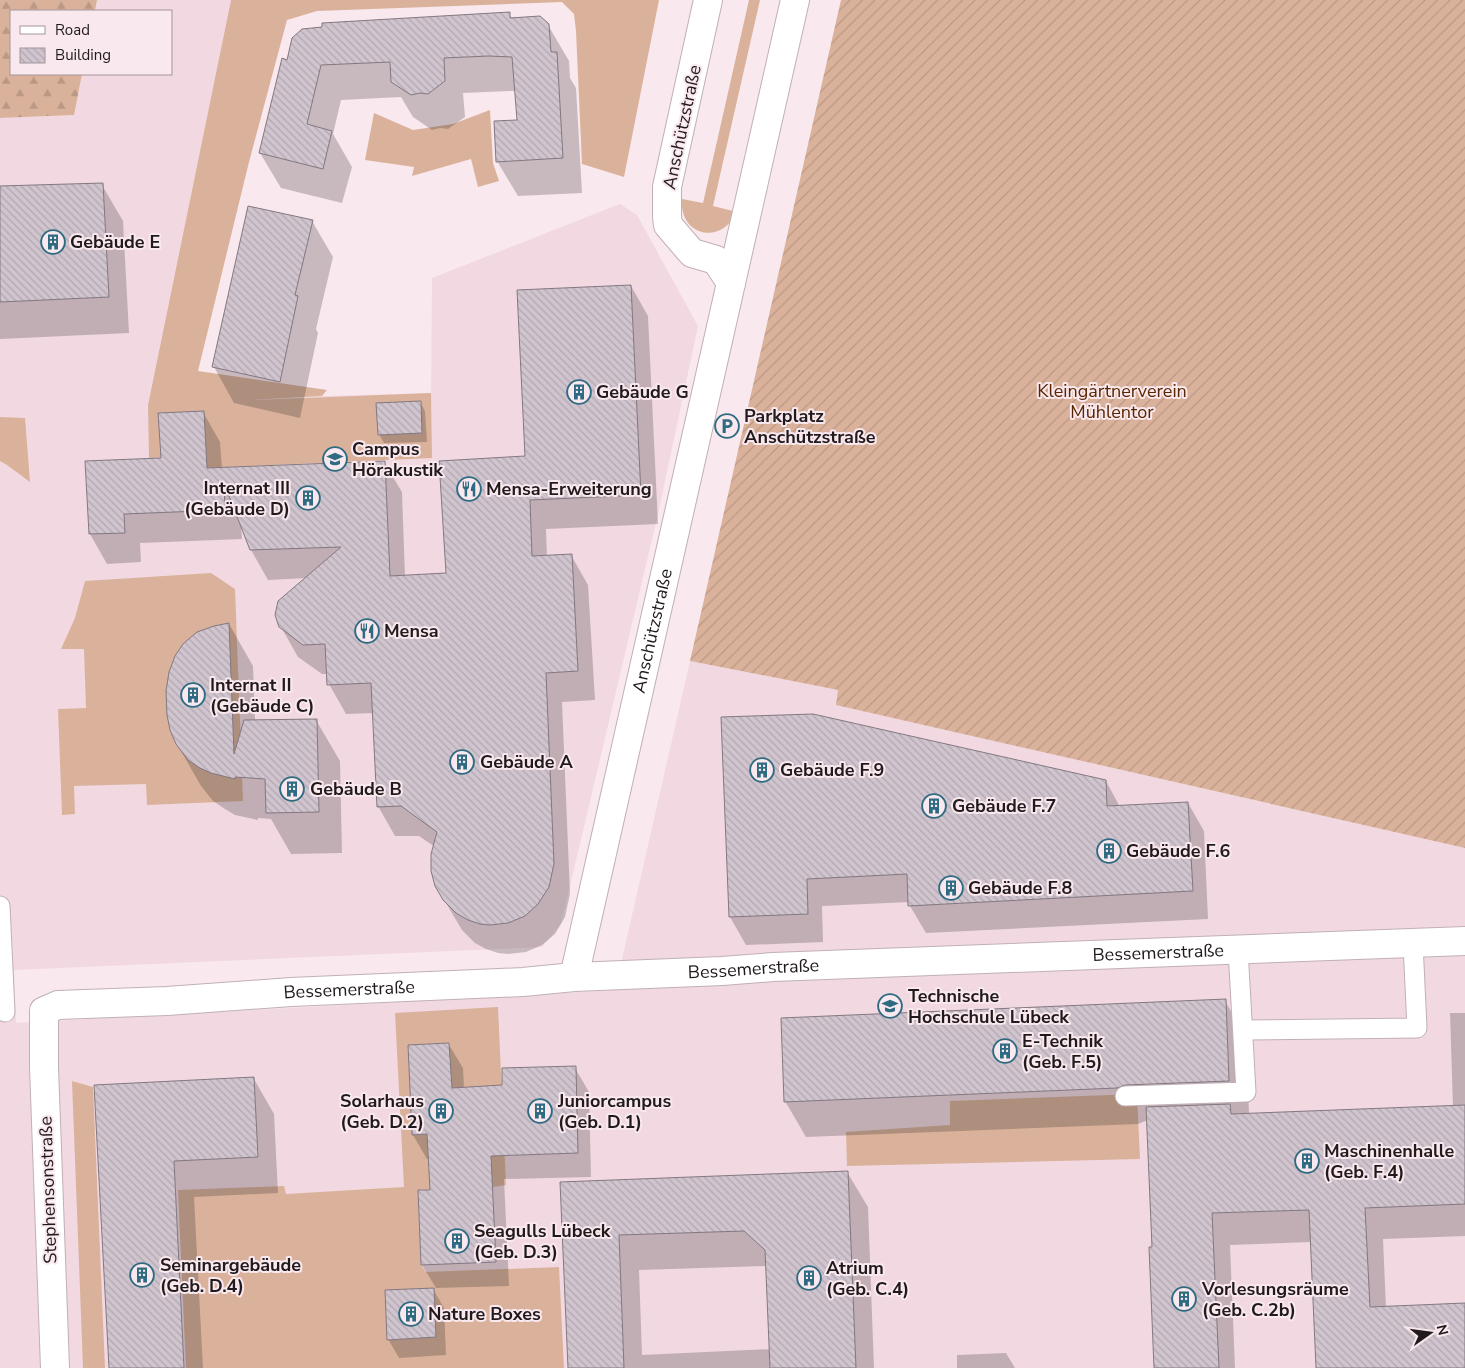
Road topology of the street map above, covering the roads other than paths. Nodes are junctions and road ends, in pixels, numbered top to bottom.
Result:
1 (708, 0) edge
2 (795, 0) edge
3 (731, 283) junction
4 (0, 906) edge
5 (1465, 941) edge
6 (1413, 943) junction
7 (1238, 949) junction
8 (574, 977) junction
9 (44, 1011) joint
10 (5, 1012) dead end
11 (1243, 1030) junction
12 (1125, 1096) dead end
13 (55, 1368) edge

1 - 3 street, Anschützstraße
2 - 3 street, Anschützstraße
3 - 8 street, Anschützstraße
4 - 10 lane
5 - 6 street, Bessemerstraße
6 - 7 street, Bessemerstraße
6 - 11 lane
7 - 8 street, Bessemerstraße
7 - 11 lane
8 - 9 street, Bessemerstraße
9 - 13 street, Stephensonstraße
11 - 12 lane

